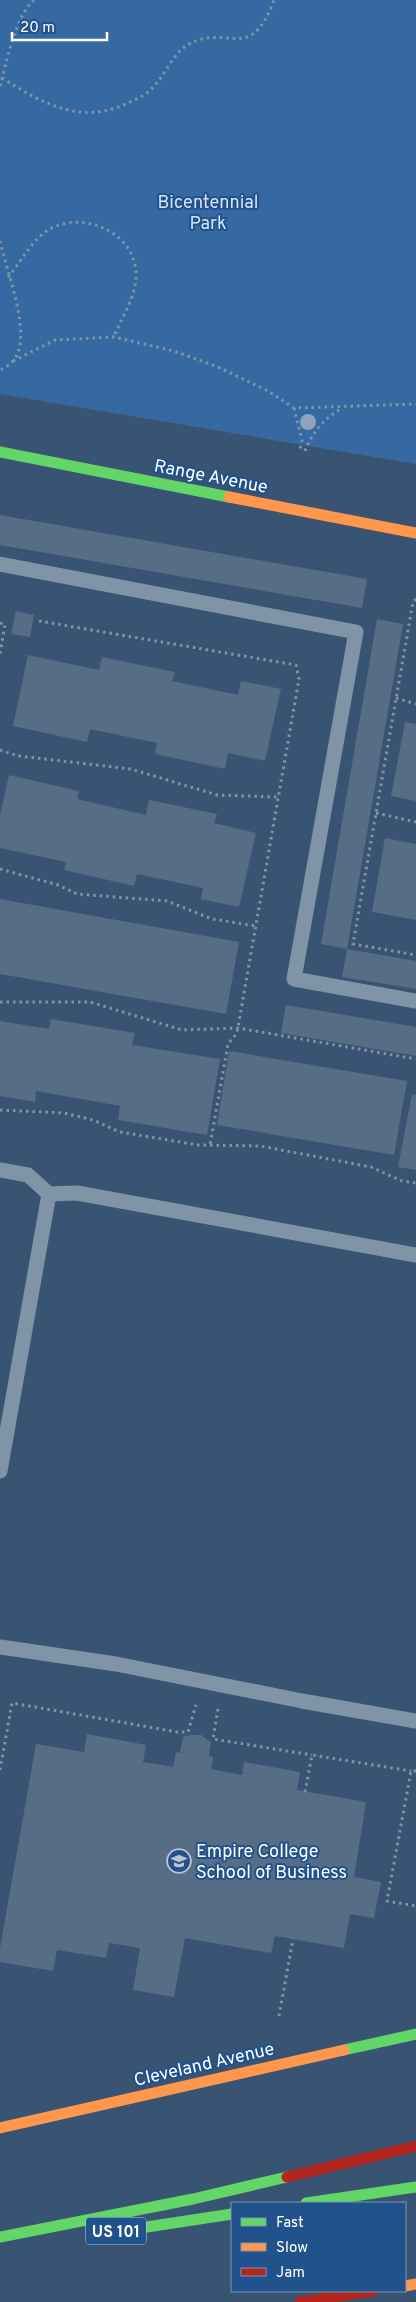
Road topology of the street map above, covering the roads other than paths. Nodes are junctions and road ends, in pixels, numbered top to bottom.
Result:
1 (0, 452) edge
2 (416, 533) edge
3 (0, 564) edge
4 (416, 1001) edge
5 (0, 1170) edge
6 (48, 1194) junction
7 (416, 1255) edge
8 (0, 1471) edge
9 (0, 1647) edge
10 (416, 1721) edge
11 (416, 2034) edge
12 (0, 2128) edge
13 (416, 2146) edge
14 (416, 2187) edge
15 (313, 2202) edge
16 (231, 2214) edge
17 (116, 2232) dead end
18 (0, 2237) edge
19 (366, 2292) edge
20 (300, 2302) edge

1 - 2 main road, Range Avenue
3 - 4 lane
5 - 6 lane
6 - 7 lane
6 - 8 lane
9 - 10 lane
11 - 12 main road, Cleveland Avenue
13 - 18 main road
14 - 15 main road
16 - 17 main road, US 101
19 - 20 main road

